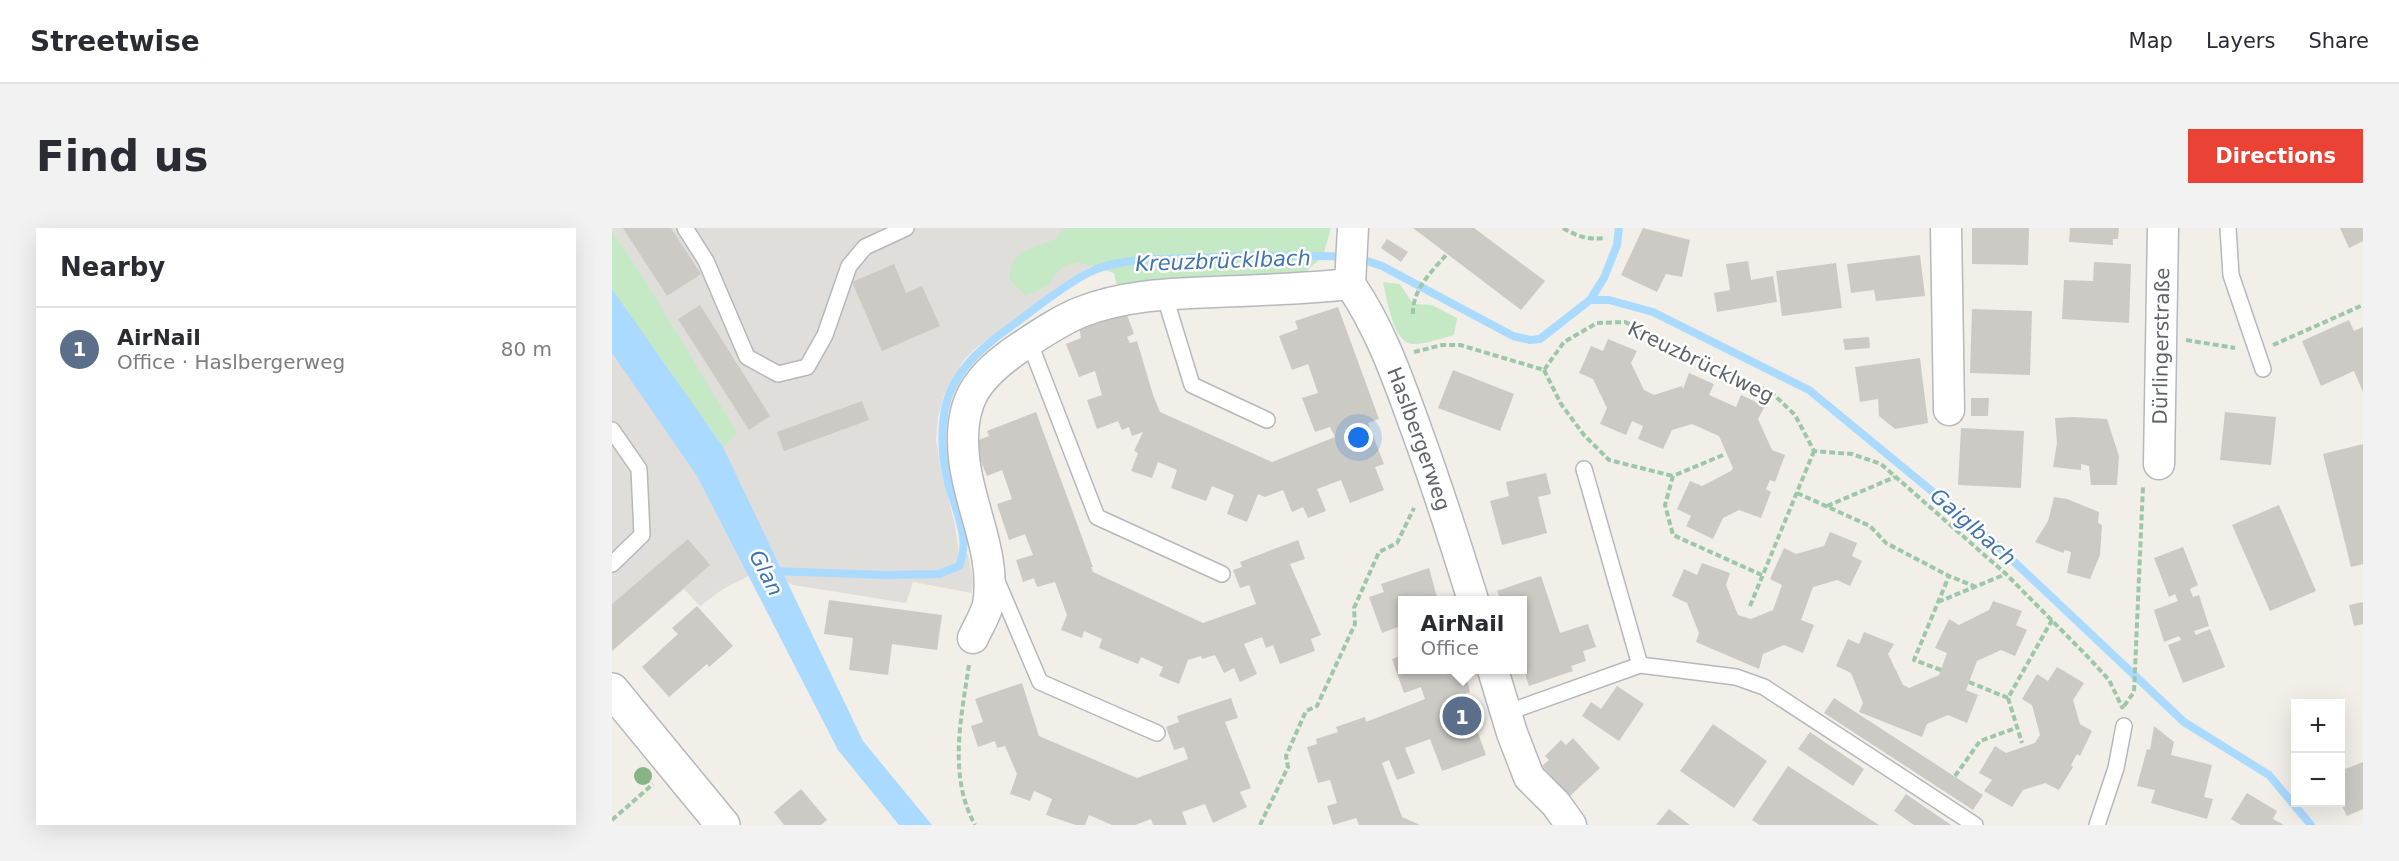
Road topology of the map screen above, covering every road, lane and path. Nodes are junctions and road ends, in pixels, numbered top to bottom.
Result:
1 (685, 228) edge
2 (906, 228) edge
3 (1563, 228) edge
4 (1946, 228) edge
5 (2163, 228) edge
6 (2228, 228) edge
7 (1353, 231) edge
8 (1606, 238) dead end
9 (1447, 254) dead end
10 (1350, 278) junction
11 (1164, 294) junction
12 (1413, 314) dead end
13 (1029, 341) junction
14 (1390, 357) junction
15 (2262, 369) dead end
16 (1544, 370) junction
17 (1948, 410) dead end
18 (1267, 420) dead end
19 (612, 430) edge
20 (1814, 451) junction
21 (1723, 455) dead end
22 (2159, 464) joint
23 (1584, 469) dead end
24 (1432, 473) junction
25 (1673, 476) junction
26 (1895, 477) junction
27 (1797, 493) junction
28 (1827, 506) junction
29 (612, 564) edge
30 (990, 565) junction
31 (1222, 574) dead end
32 (2006, 574) junction
33 (1764, 576) junction
34 (1948, 576) junction
35 (1974, 586) junction
36 (1472, 596) edge
37 (1938, 602) junction
38 (1750, 606) dead end
39 (2052, 620) junction
40 (973, 638) joint
41 (1640, 665) junction
42 (1941, 670) dead end
43 (1494, 674) edge
44 (1969, 682) dead end
45 (612, 690) edge
46 (2008, 698) junction
47 (2123, 706) junction
48 (1506, 713) junction
49 (2124, 726) joint
50 (2016, 728) junction
51 (1157, 732) dead end
52 (2022, 743) dead end
53 (674, 765) junction
54 (1955, 776) dead end
55 (632, 803) junction
56 (636, 809) dead end
57 (612, 820) edge
58 (723, 825) edge
59 (975, 825) edge
60 (1260, 825) edge
61 (1571, 825) edge
62 (1974, 825) edge
63 (2097, 825) edge

1 - 2 lane
3 - 8 path
4 - 17 street
5 - 22 street, Dürlingerstraße
6 - 15 lane
7 - 10 street
9 - 12 path
10 - 11 street
10 - 14 street, Haslbergerweg
11 - 13 street
11 - 18 lane
13 - 30 street
13 - 31 lane
14 - 16 path
14 - 24 street, Haslbergerweg
16 - 20 path, Kreuzbrücklweg
16 - 25 path
19 - 29 lane
20 - 26 path
20 - 27 path
21 - 25 path
22 - 47 path
23 - 41 lane
24 - 36 street, Haslbergerweg
24 - 60 path
25 - 33 path
26 - 28 path
26 - 32 path
27 - 28 path
27 - 33 path
28 - 34 path
30 - 40 street
30 - 51 lane
32 - 35 path
32 - 39 path
33 - 38 path
34 - 35 path
34 - 37 path
35 - 37 path
37 - 42 path
39 - 46 path
39 - 47 path
40 - 59 path
41 - 48 lane
41 - 62 lane
43 - 48 street
44 - 46 path
45 - 53 street
46 - 50 path
47 - 49 path
48 - 61 street
49 - 63 lane
50 - 52 path
50 - 54 path
53 - 55 path
53 - 58 street
55 - 56 path
55 - 57 path

